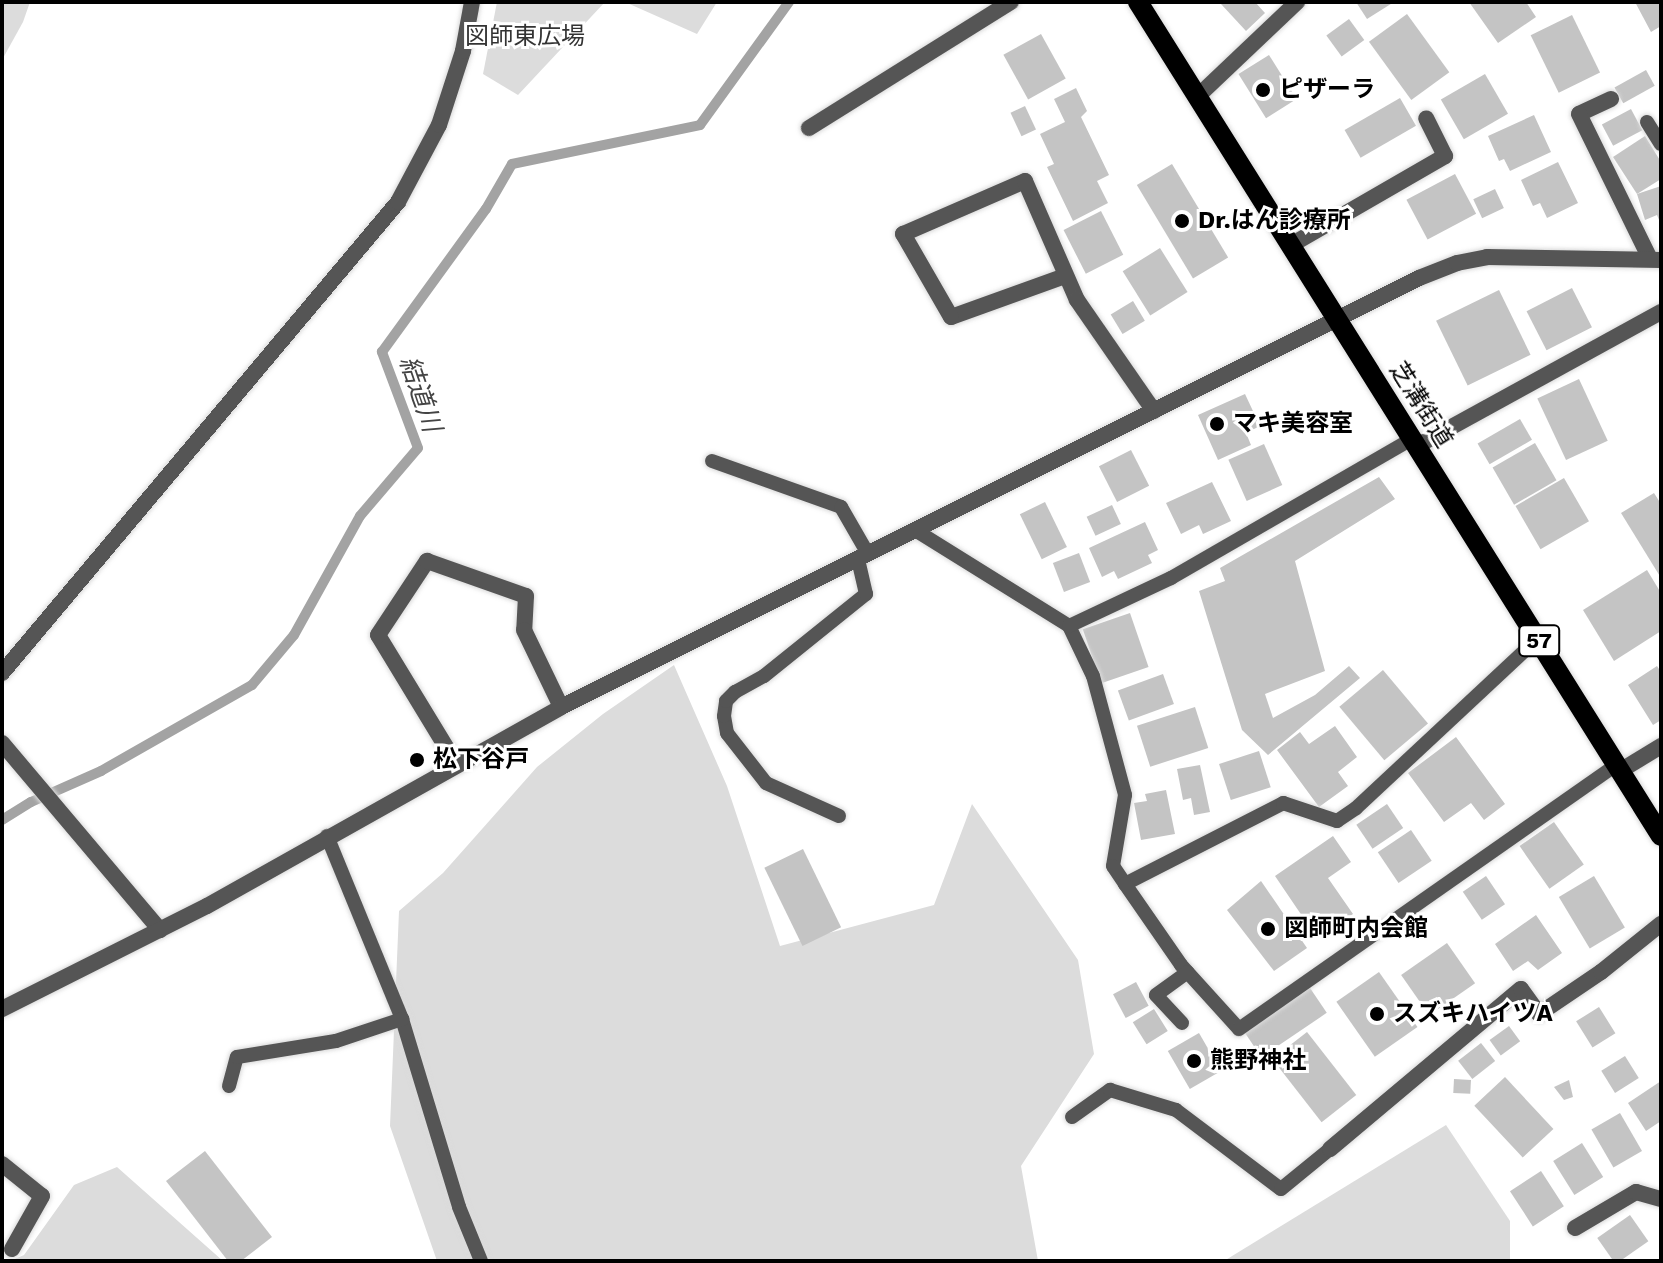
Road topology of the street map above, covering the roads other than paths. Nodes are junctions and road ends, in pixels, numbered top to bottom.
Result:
1 (472, 2) edge
2 (1011, 2) edge
3 (1138, 2) edge
4 (1297, 2) edge
5 (1197, 97) junction
6 (1611, 99) dead end
7 (1426, 118) dead end
8 (1647, 122) dead end
9 (809, 128) dead end
10 (1661, 144) edge
11 (1291, 245) junction
12 (1655, 260) edge
13 (1065, 276) junction
14 (1661, 312) edge
15 (1337, 320) junction
16 (1154, 411) junction
17 (1414, 443) junction
18 (712, 461) dead end
19 (915, 530) junction
20 (863, 556) junction
21 (1069, 626) junction
22 (1537, 639) junction
23 (2, 673) edge
24 (561, 707) junction
25 (2, 743) edge
26 (1661, 746) edge
27 (457, 765) junction
28 (1618, 768) junction
29 (839, 816) dead end
30 (327, 836) junction
31 (1661, 836) edge
32 (1125, 884) junction
33 (1661, 924) edge
34 (160, 930) junction
35 (1188, 972) junction
36 (2, 1009) edge
37 (402, 1019) junction
38 (1182, 1023) dead end
39 (229, 1086) dead end
40 (1072, 1117) dead end
41 (1330, 1149) joint
42 (2, 1164) edge
43 (1661, 1199) edge
44 (1575, 1228) dead end
45 (12, 1249) dead end
46 (481, 1261) edge

1 - 23 street
2 - 9 street
3 - 5 main road, 芝溝街道 / 57
4 - 5 street
5 - 11 main road, 芝溝街道 / 57
6 - 12 street
7 - 11 street
8 - 10 lane
11 - 15 main road, 芝溝街道 / 57
12 - 15 street
13 - 13 street
13 - 16 street
14 - 17 street
15 - 16 street
15 - 17 main road, 芝溝街道 / 57
16 - 19 street
17 - 21 lane
17 - 22 main road, 芝溝街道 / 57
18 - 20 lane
19 - 20 street
19 - 21 lane
20 - 24 street
20 - 29 lane
21 - 32 lane
22 - 28 main road, 芝溝街道 / 57
22 - 32 lane
24 - 27 street
24 - 27 street
25 - 34 street
26 - 28 street
27 - 30 street
28 - 31 main road, 芝溝街道 / 57
28 - 35 lane
30 - 34 street
30 - 37 lane
32 - 35 lane
33 - 41 street
34 - 36 street
35 - 38 lane
37 - 39 lane
37 - 46 lane
40 - 41 lane
42 - 45 street
43 - 44 street

